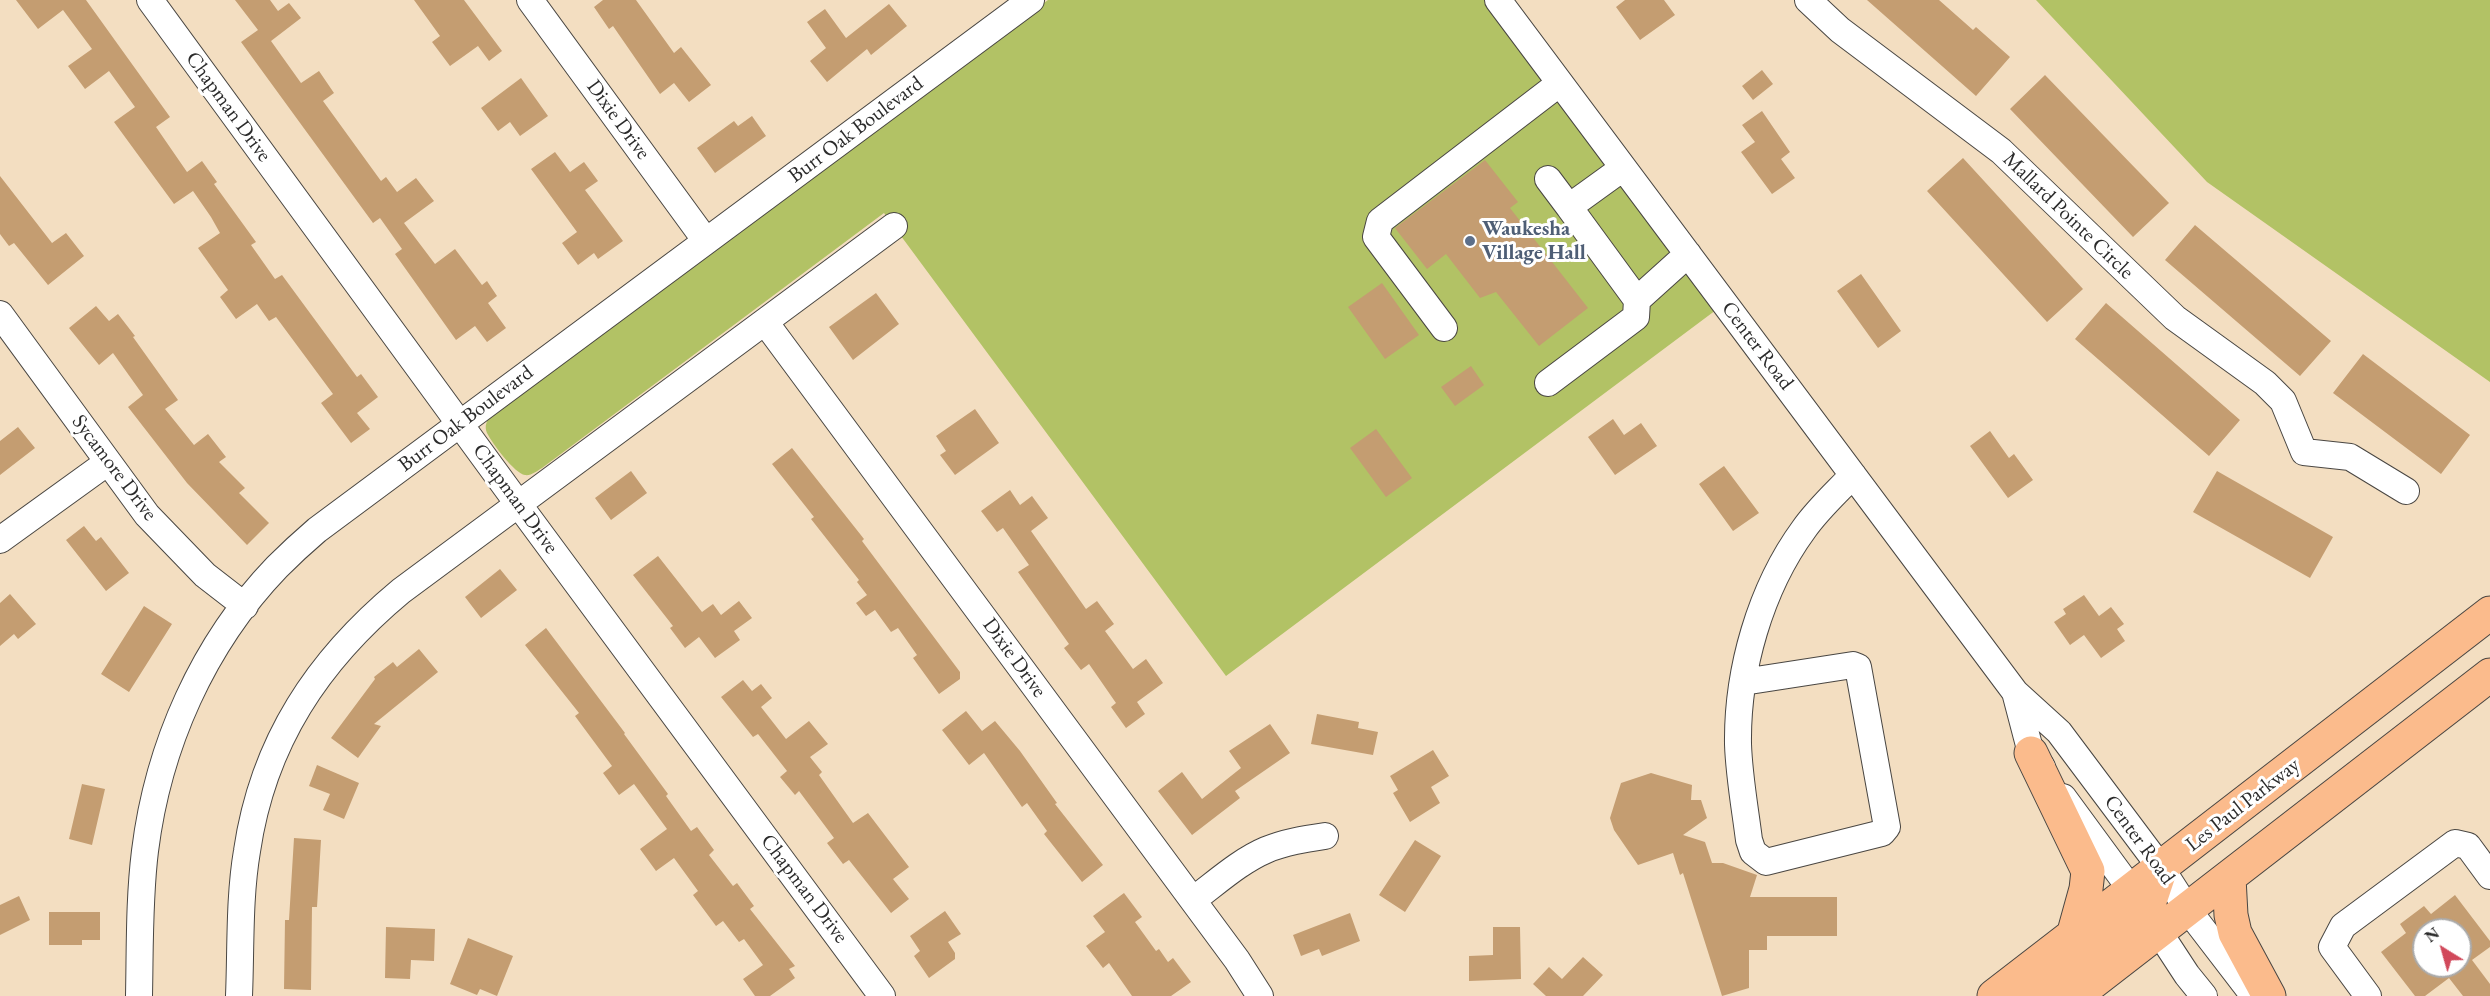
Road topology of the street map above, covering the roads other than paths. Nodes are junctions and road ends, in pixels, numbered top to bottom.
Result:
1 (150, 0) edge
2 (530, 0) edge
3 (1031, 0) edge
4 (1808, 0) edge
5 (1501, 1) edge
6 (1560, 83) junction
7 (1623, 168) junction
8 (1548, 179) dead end
9 (1569, 207) junction
10 (894, 226) dead end
11 (706, 241) junction
12 (1688, 254) junction
13 (1637, 300) junction
14 (0, 314) edge
15 (765, 322) junction
16 (1444, 328) dead end
17 (1548, 383) dead end
18 (460, 423) junction
19 (108, 462) junction
20 (1853, 476) junction
21 (2406, 491) dead end
22 (519, 505) junction
23 (0, 540) edge
24 (245, 606) junction
25 (2479, 621) edge
26 (2490, 675) edge
27 (1743, 682) junction
28 (2015, 692) junction
29 (2031, 753) junction
30 (1325, 836) dead end
31 (2165, 875) junction
32 (2490, 876) edge
33 (2229, 878) junction
34 (1193, 900) junction
35 (2188, 910) junction
36 (2145, 912) junction
37 (2073, 936) junction
38 (139, 996) edge
39 (239, 996) edge
40 (882, 996) edge
41 (1260, 996) edge
42 (1994, 996) edge
43 (2037, 996) edge
44 (2075, 996) edge
45 (2204, 996) edge
46 (2254, 996) edge
47 (2269, 996) edge
48 (2368, 996) edge

1 - 18 street, Chapman Drive
2 - 11 street, Dixie Drive
3 - 11 street, Burr Oak Boulevard
4 - 21 street, Mallard Pointe Circle
5 - 6 street, Center Road
6 - 7 street, Center Road
6 - 16 street
7 - 9 street
7 - 12 street, Center Road
8 - 9 street
9 - 13 street
10 - 15 street
11 - 18 street, Burr Oak Boulevard
12 - 13 street
12 - 20 street, Center Road
13 - 17 street
14 - 19 street, Sycamore Drive
15 - 22 street
15 - 34 street, Dixie Drive
18 - 22 street, Chapman Drive
18 - 24 street, Burr Oak Boulevard
19 - 23 street
19 - 24 street, Sycamore Drive
20 - 27 street
20 - 28 street, Center Road
22 - 39 street
22 - 40 street, Chapman Drive
24 - 38 street, Burr Oak Boulevard
25 - 31 main road, Les Paul Parkway
26 - 33 main road, Les Paul Parkway
27 - 27 street
28 - 29 street, Center Road
28 - 31 street, Center Road
29 - 36 street, Center Road
29 - 37 main road
30 - 34 street
31 - 35 street, Center Road
31 - 36 main road, Les Paul Parkway
31 - 36 main road
32 - 48 street
33 - 35 main road, Les Paul Parkway
33 - 47 main road
34 - 41 street, Dixie Drive
35 - 36 main road, Les Paul Parkway
35 - 46 street, Center Road
36 - 37 main road, Les Paul Parkway
36 - 43 main road
36 - 44 main road, Les Paul Parkway
36 - 45 street, Center Road
37 - 42 main road, Les Paul Parkway

